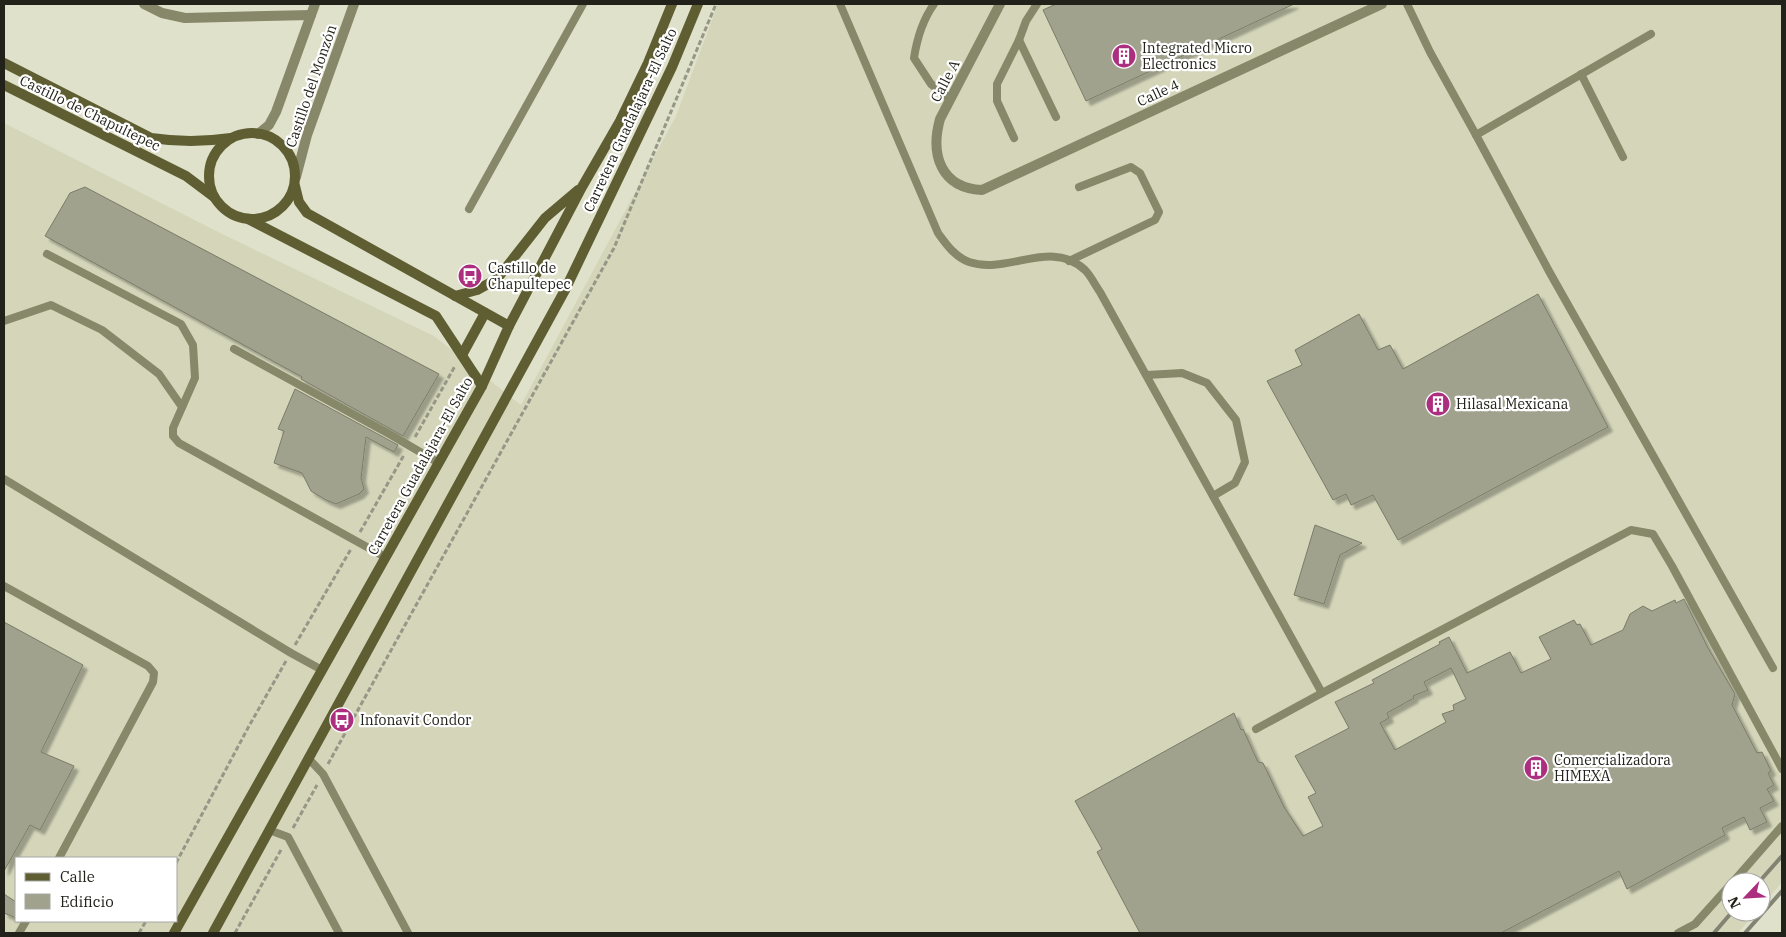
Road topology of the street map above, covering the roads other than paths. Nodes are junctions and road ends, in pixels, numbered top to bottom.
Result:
1 (144, 4) edge
2 (315, 4) edge
3 (354, 4) edge
4 (583, 4) edge
5 (672, 4) edge
6 (698, 4) edge
7 (840, 4) edge
8 (934, 4) edge
9 (1000, 4) edge
10 (1037, 4) edge
11 (1382, 4) edge
12 (1407, 4) edge
13 (311, 15) junction
14 (1652, 34) dead end
15 (1019, 40) junction
16 (4, 63) edge
17 (1581, 74) junction
18 (4, 85) edge
19 (950, 99) junction
20 (1056, 117) dead end
21 (258, 134) junction
22 (1476, 135) junction
23 (234, 137) junction
24 (1014, 138) dead end
25 (1623, 156) dead end
26 (946, 174) joint
27 (295, 181) junction
28 (582, 186) junction
29 (1079, 187) dead end
30 (215, 197) junction
31 (469, 209) dead end
32 (248, 219) junction
33 (46, 254) dead end
34 (1069, 260) junction
35 (455, 296) junction
36 (485, 313) junction
37 (4, 320) edge
38 (509, 326) junction
39 (234, 349) dead end
40 (462, 355) junction
41 (1147, 376) junction
42 (482, 386) junction
43 (182, 407) junction
44 (438, 463) junction
45 (4, 479) edge
46 (1213, 496) junction
47 (386, 557) junction
48 (4, 586) edge
49 (1773, 668) dead end
50 (322, 670) junction
51 (1322, 692) junction
52 (1256, 729) dead end
53 (308, 758) junction
54 (1782, 769) edge
55 (1782, 826) edge
56 (269, 830) junction
57 (60, 857) edge
58 (1742, 872) edge
59 (1721, 895) edge
60 (174, 933) edge
61 (213, 933) edge
62 (339, 933) edge
63 (408, 933) edge
64 (1678, 933) edge

1 - 13 street
2 - 13 street, Castillo del Monzón
3 - 27 street, Castillo del Monzón
4 - 31 lane
5 - 28 main road, Carretera Guadalajara-El Salto
6 - 53 main road, Carretera Guadalajara-El Salto
7 - 34 lane
8 - 19 lane
9 - 19 street, Calle A
10 - 15 lane
11 - 26 street, Calle 4
12 - 22 lane
13 - 21 street, Castillo del Monzón
14 - 17 lane
15 - 20 lane
15 - 24 lane
16 - 23 main road, Castillo de Chapultepec
17 - 22 lane
17 - 25 lane
18 - 30 main road, Castillo de Chapultepec
19 - 26 street, Calle A
21 - 23 main road
21 - 27 main road
22 - 49 lane
23 - 30 main road
27 - 32 main road
27 - 35 main road
28 - 35 main road
28 - 38 main road, Carretera Guadalajara-El Salto
29 - 34 lane
30 - 32 main road
32 - 40 main road
33 - 43 lane
34 - 41 lane
35 - 36 main road
36 - 38 main road
36 - 40 main road
37 - 43 lane
38 - 42 main road, Carretera Guadalajara-El Salto
39 - 44 lane
40 - 42 main road
41 - 46 lane
41 - 46 lane
42 - 44 main road, Carretera Guadalajara-El Salto
43 - 47 lane
44 - 47 main road, Carretera Guadalajara-El Salto
45 - 50 lane
46 - 51 lane
47 - 50 main road, Carretera Guadalajara-El Salto
48 - 57 lane
50 - 60 main road, Carretera Guadalajara-El Salto
51 - 52 lane
51 - 54 lane
53 - 56 main road, Carretera Guadalajara-El Salto
53 - 63 lane
55 - 58 lane
56 - 61 main road, Carretera Guadalajara-El Salto
56 - 62 lane
59 - 64 lane

